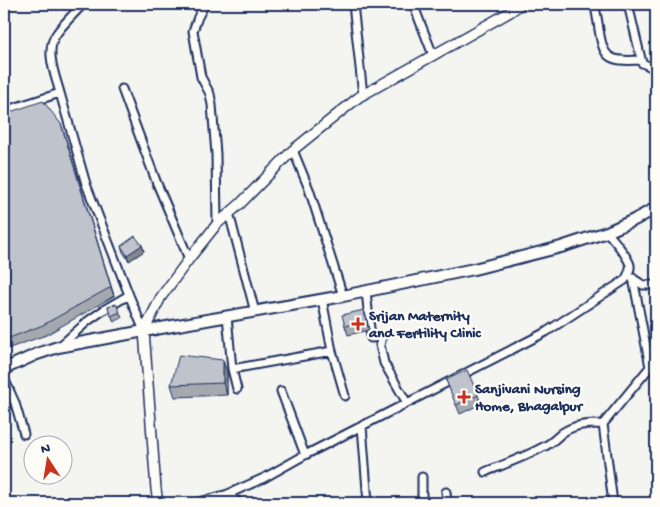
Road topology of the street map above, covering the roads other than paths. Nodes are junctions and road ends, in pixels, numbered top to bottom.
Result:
1 (83, 4) edge
2 (205, 4) edge
3 (353, 4) edge
4 (413, 4) edge
5 (521, 4) edge
6 (594, 4) edge
7 (628, 4) edge
8 (509, 8) edge
9 (433, 55) junction
10 (641, 60) junction
11 (656, 69) edge
12 (122, 89) dead end
13 (60, 93) junction
14 (363, 95) junction
15 (4, 111) edge
16 (293, 150) junction
17 (656, 208) edge
18 (229, 213) junction
19 (217, 224) junction
20 (608, 232) junction
21 (189, 259) junction
22 (630, 276) junction
23 (656, 285) edge
24 (366, 291) junction
25 (129, 295) junction
26 (343, 296) junction
27 (322, 299) junction
28 (255, 312) junction
29 (227, 316) junction
30 (144, 331) junction
31 (58, 348) junction
32 (332, 350) junction
33 (4, 369) edge
34 (232, 369) junction
35 (4, 378) edge
36 (237, 389) dead end
37 (281, 391) dead end
38 (345, 396) dead end
39 (407, 403) junction
40 (603, 424) junction
41 (362, 426) junction
42 (24, 434) dead end
43 (305, 456) junction
44 (485, 472) dead end
45 (422, 477) dead end
46 (446, 492) dead end
47 (228, 494) junction
48 (204, 502) edge
49 (158, 503) edge
50 (196, 503) edge
51 (239, 503) edge
52 (368, 503) edge
53 (422, 503) edge
54 (447, 503) edge
55 (613, 503) edge

1 - 13 street
2 - 19 street
3 - 14 street
4 - 9 street
5 - 8 street
6 - 10 street
7 - 10 street
8 - 9 street
9 - 14 street
10 - 11 street
12 - 21 street
13 - 15 street
13 - 25 street
14 - 16 street
16 - 18 street
16 - 26 street
17 - 20 main road
18 - 19 street
18 - 28 street
19 - 21 street
20 - 22 street
20 - 24 main road
21 - 30 street
22 - 23 street
22 - 39 street
22 - 40 street
24 - 26 main road
24 - 39 street
25 - 30 street
25 - 31 street
26 - 27 main road
27 - 28 main road
27 - 32 street
28 - 29 main road
29 - 30 main road
29 - 34 street
30 - 31 main road
30 - 49 street
31 - 33 main road
32 - 34 street
32 - 38 street
34 - 36 street
35 - 42 street
37 - 43 street
39 - 41 street
40 - 44 street
40 - 55 street
41 - 43 street
41 - 52 street
43 - 47 street
45 - 53 street
46 - 54 street
47 - 48 street
47 - 51 street
48 - 50 street

